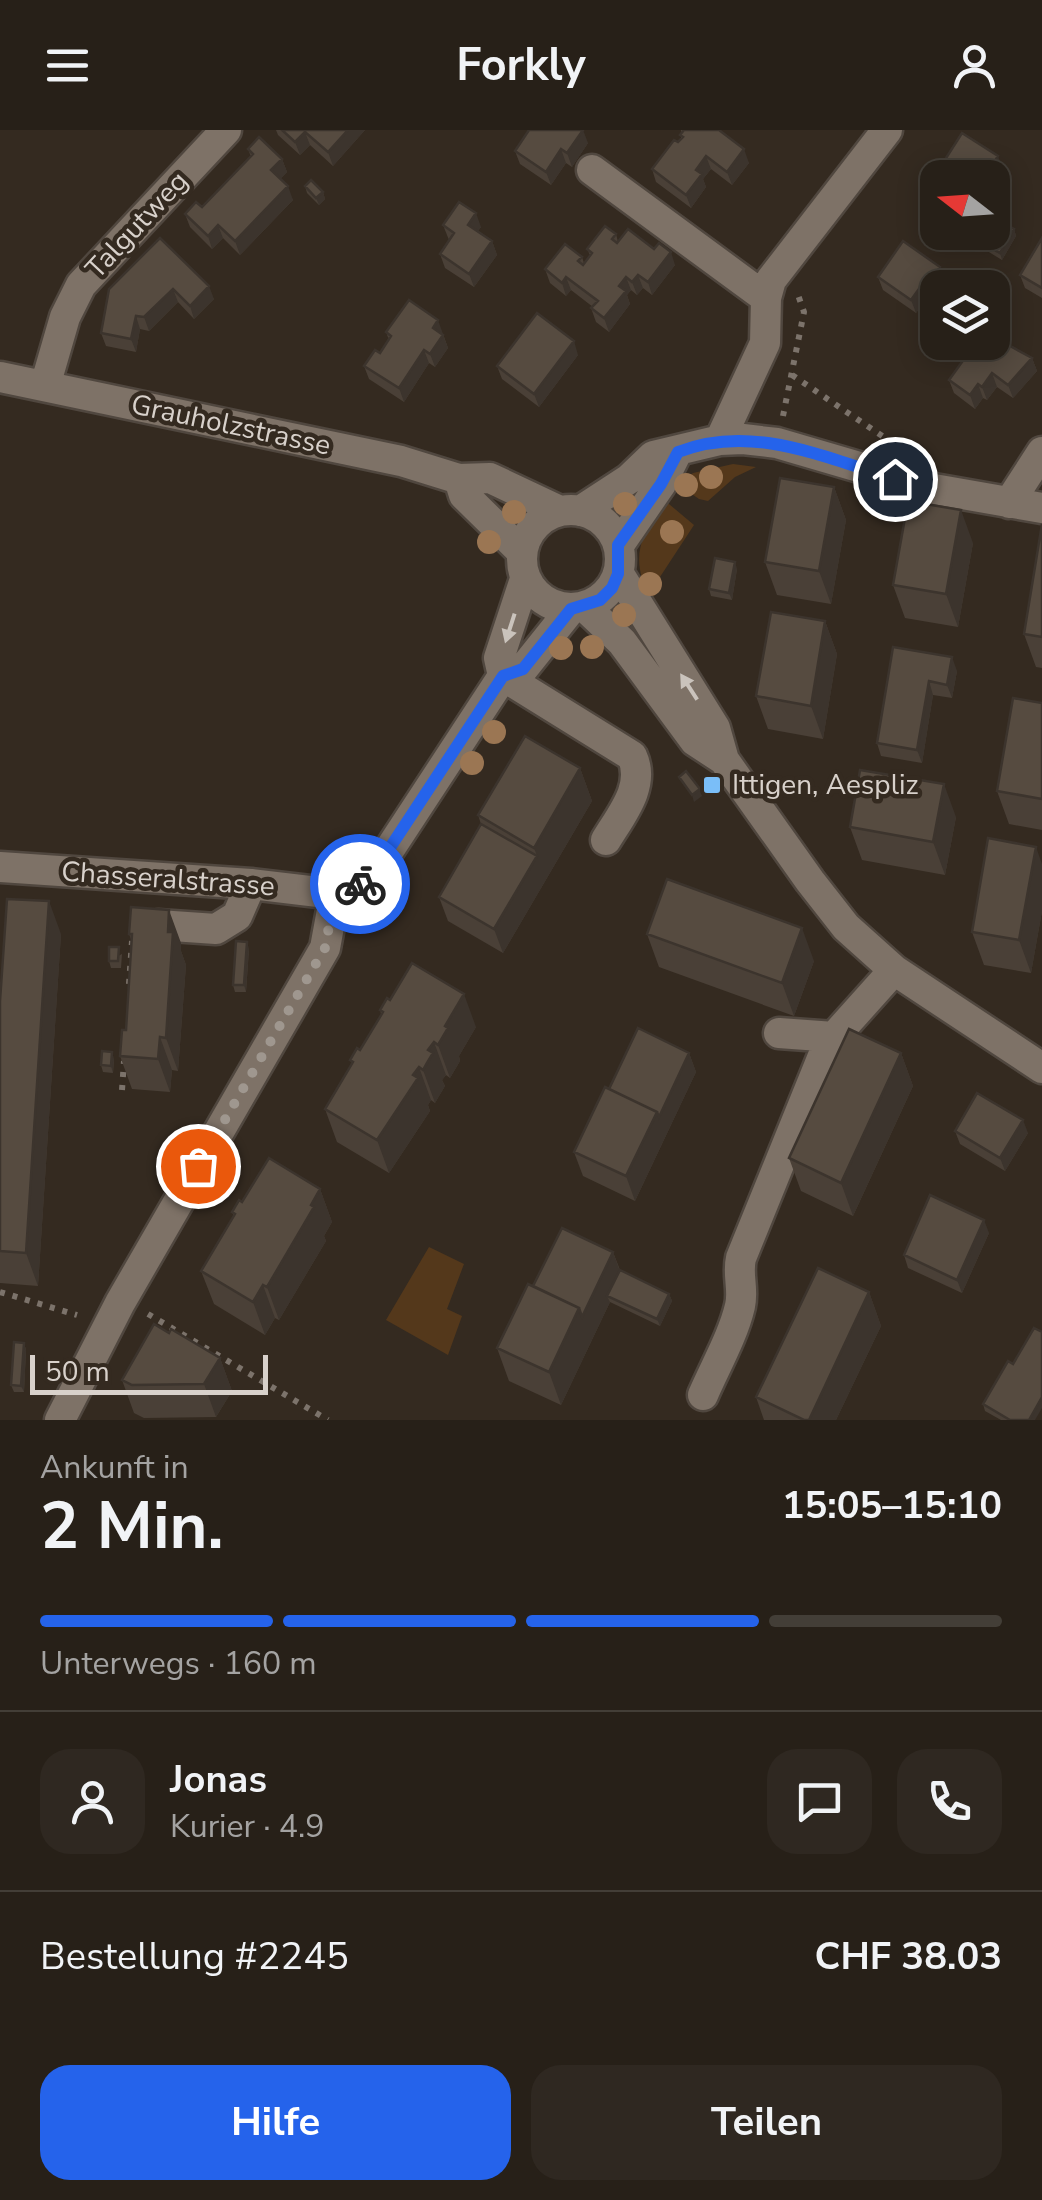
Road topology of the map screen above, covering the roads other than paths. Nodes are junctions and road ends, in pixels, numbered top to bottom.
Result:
1 (226, 130) edge
2 (887, 130) edge
3 (592, 170) dead end
4 (766, 298) junction
5 (0, 377) edge
6 (45, 386) junction
7 (720, 440) junction
8 (678, 452) junction
9 (1042, 452) edge
10 (460, 480) junction
11 (1009, 503) junction
12 (1042, 508) edge
13 (570, 511) junction
14 (618, 560) junction
15 (524, 566) junction
16 (578, 608) junction
17 (503, 676) junction
18 (724, 760) junction
19 (606, 840) dead end
20 (0, 867) edge
21 (251, 884) junction
22 (335, 894) junction
23 (145, 930) edge
24 (894, 970) junction
25 (779, 1033) dead end
26 (834, 1038) junction
27 (1042, 1068) edge
28 (702, 1396) dead end
29 (60, 1420) edge

1 - 6 street, Talgutweg
2 - 4 street
3 - 4 street
4 - 7 street
5 - 6 street, Grauholzstrasse
6 - 10 street, Grauholzstrasse
7 - 8 street
7 - 11 street
8 - 13 street
8 - 14 street
9 - 11 street
10 - 13 street, Grauholzstrasse
10 - 15 street
11 - 12 street
13 - 14 street
13 - 15 street
14 - 16 street
18 -> 14 street
15 - 16 street
15 -> 17 street
16 - 17 street
16 - 18 street
17 - 19 street
17 - 22 street
18 - 24 street
20 - 21 street, Chasseralstrasse
21 - 22 street, Chasseralstrasse
21 - 23 street
22 - 29 street
24 - 26 street
24 - 27 street
25 - 26 street
26 - 28 street

